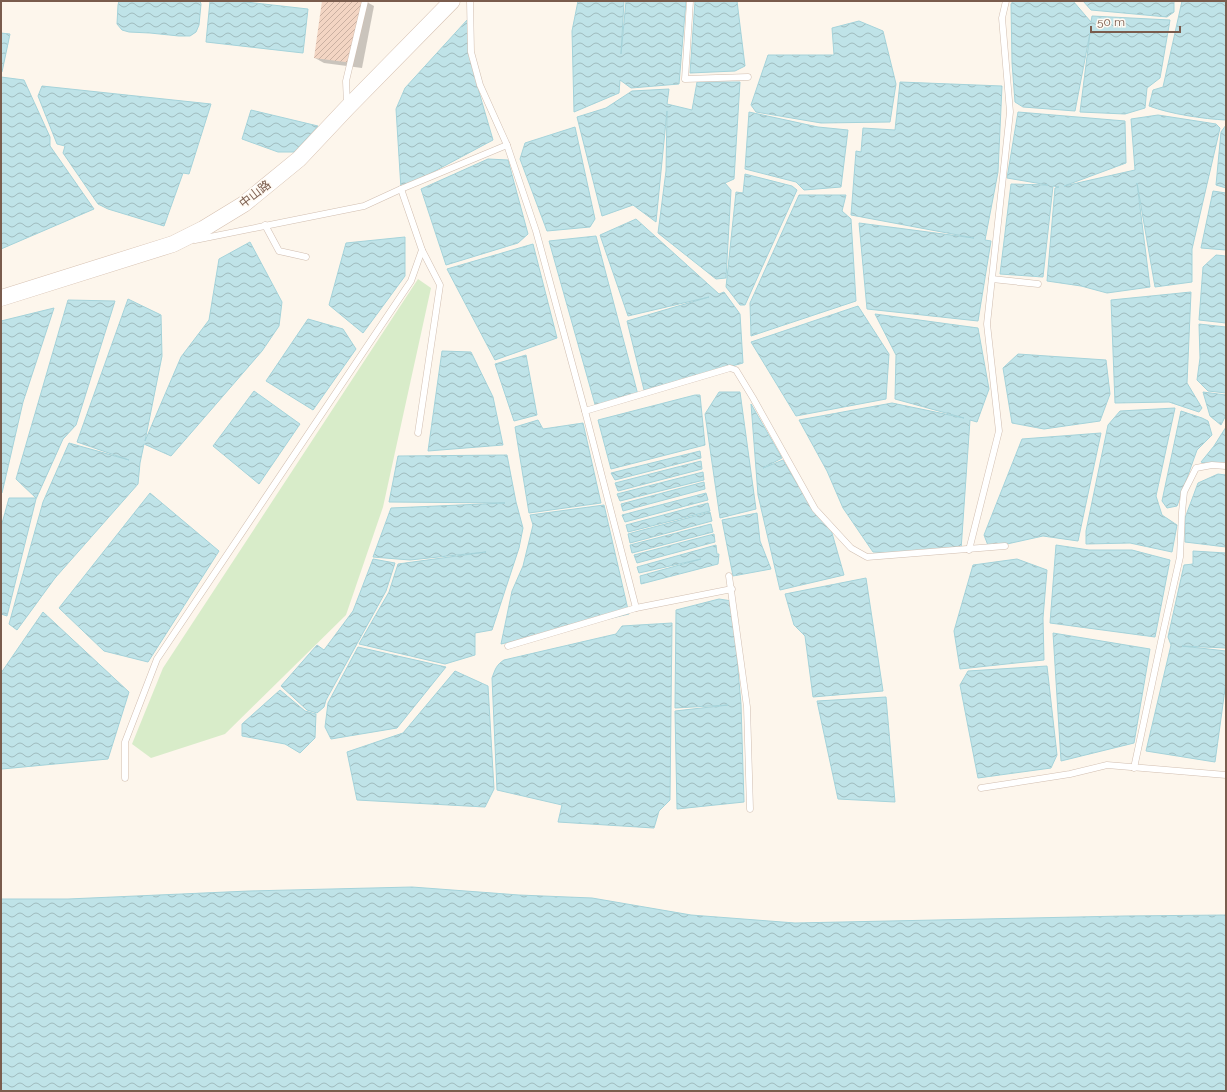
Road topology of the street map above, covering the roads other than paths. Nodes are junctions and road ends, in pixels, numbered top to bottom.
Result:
1 (365, 1) edge
2 (452, 1) edge
3 (470, 1) edge
4 (690, 1) edge
5 (1006, 1) edge
6 (748, 77) dead end
7 (347, 108) junction
8 (507, 145) junction
9 (401, 189) junction
10 (265, 225) junction
11 (173, 244) junction
12 (422, 250) junction
13 (306, 257) dead end
14 (992, 279) junction
15 (1038, 284) dead end
16 (1, 298) edge
17 (585, 411) junction
18 (418, 433) dead end
19 (1226, 466) edge
20 (1005, 546) dead end
21 (970, 550) junction
22 (729, 576) dead end
23 (732, 589) junction
24 (636, 608) junction
25 (508, 646) dead end
26 (1134, 768) junction
27 (1226, 775) edge
28 (125, 778) dead end
29 (981, 788) dead end
30 (750, 809) dead end

1 - 7 lane
2 - 7 street, 中山路
3 - 8 lane
4 - 6 lane
5 - 14 lane
7 - 11 street, 中山路
8 - 9 lane
8 - 17 lane
9 - 10 lane
9 - 12 lane
10 - 11 lane
10 - 13 lane
11 - 16 street, 中山路
12 - 18 lane
12 - 28 lane
14 - 15 lane
14 - 21 lane
17 - 21 lane
17 - 24 lane
19 - 26 lane
20 - 21 lane
22 - 23 lane
23 - 24 lane
23 - 30 lane
24 - 25 lane
26 - 27 lane
26 - 29 lane

